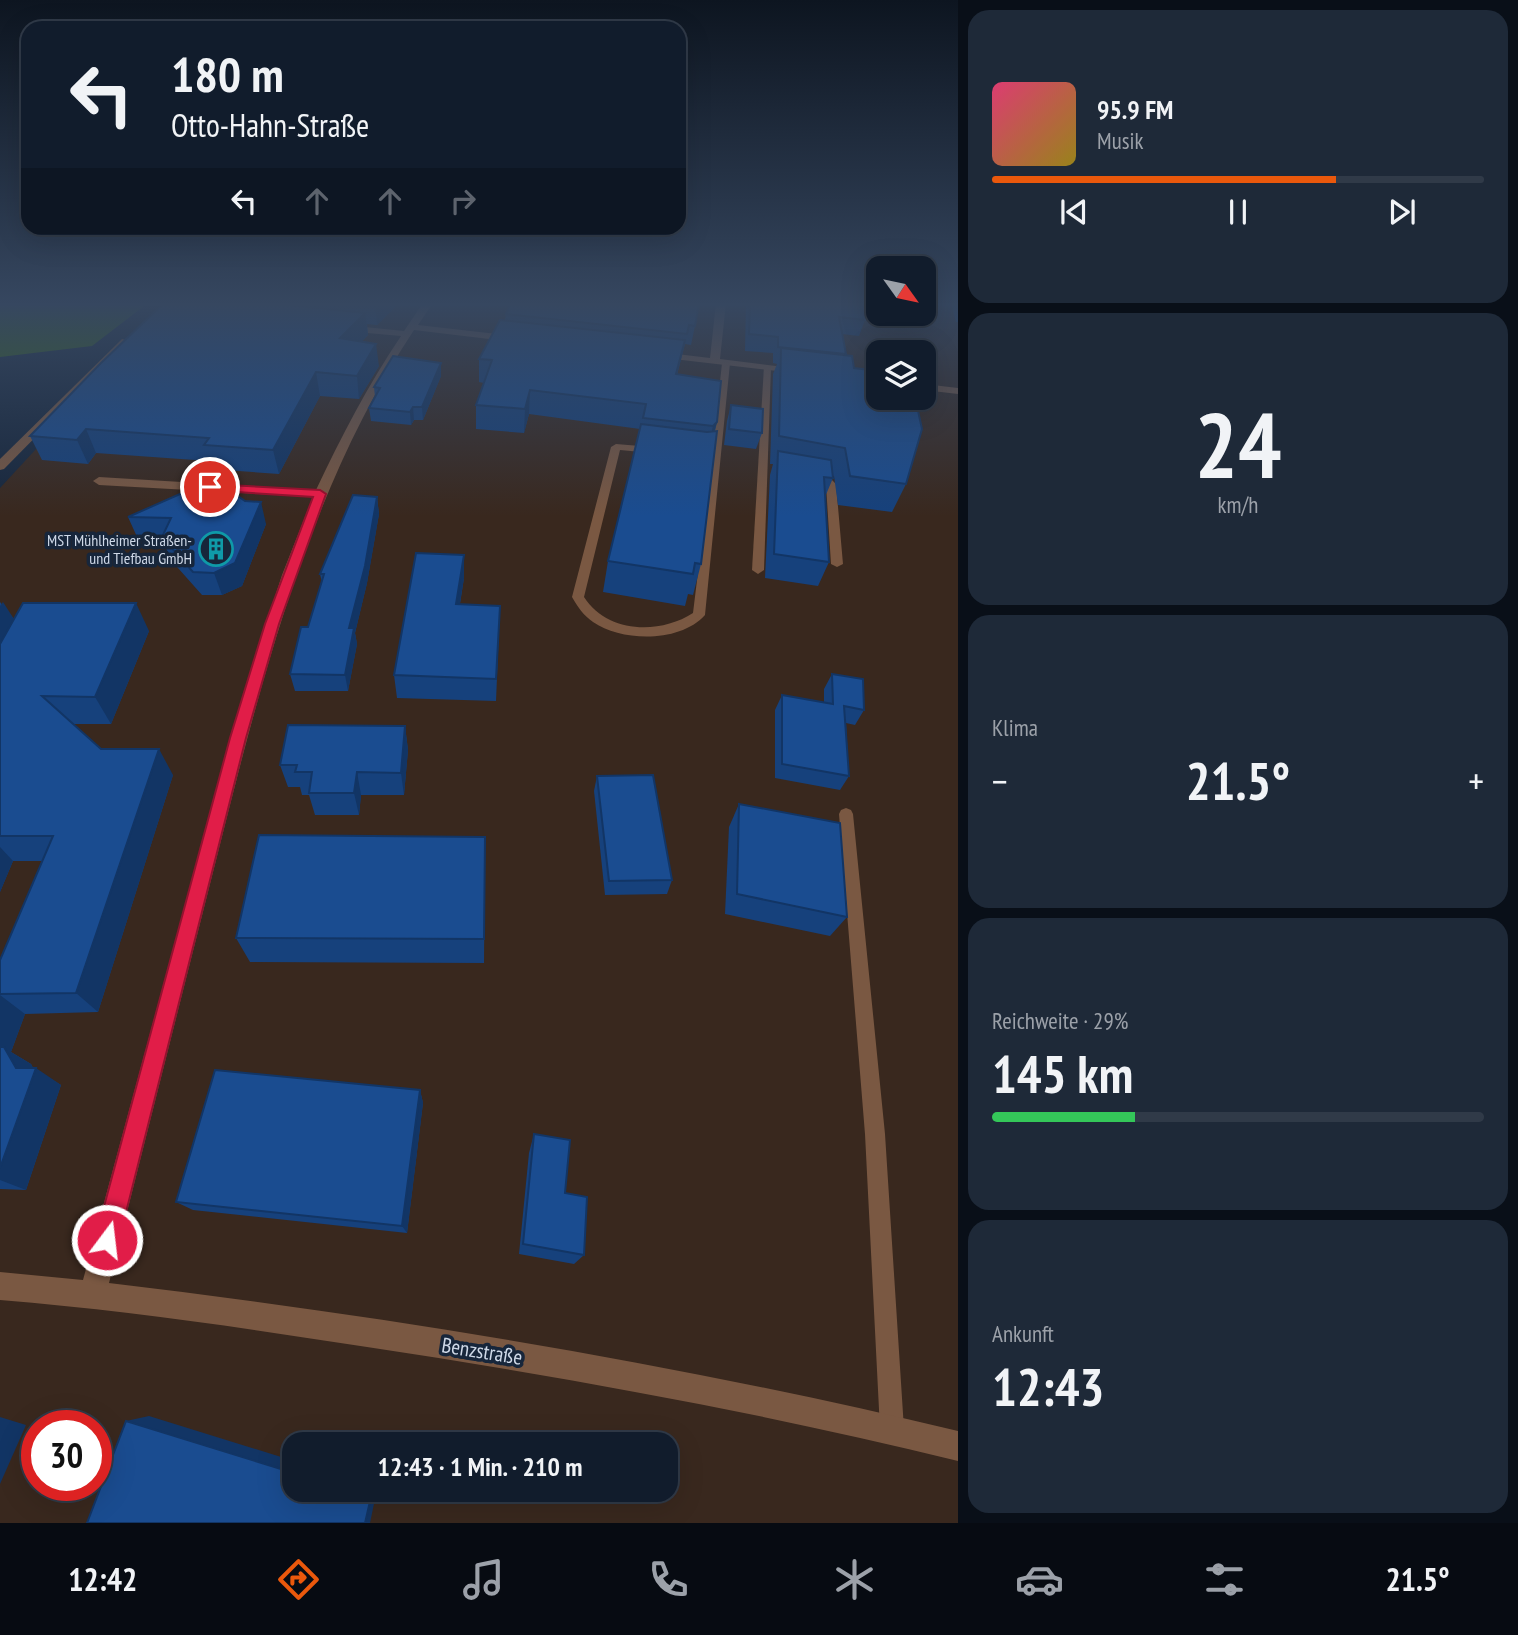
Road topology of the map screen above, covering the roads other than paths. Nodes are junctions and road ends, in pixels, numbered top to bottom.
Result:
1 (89, 374) edge
2 (382, 374) edge
3 (721, 374) edge
4 (767, 374) edge
5 (936, 388) edge
6 (958, 391) edge
7 (718, 449) junction
8 (662, 452) edge
9 (687, 455) edge
10 (0, 466) edge
11 (763, 468) junction
12 (775, 470) edge
13 (800, 474) edge
14 (99, 481) dead end
15 (320, 494) junction
16 (837, 564) dead end
17 (758, 570) dead end
18 (846, 814) dead end
19 (0, 1286) edge
20 (93, 1293) junction
21 (891, 1429) junction
22 (958, 1446) edge

1 - 10 street
2 - 15 street
3 - 7 lane
4 - 11 lane
5 - 6 street
7 - 8 lane
7 - 9 lane
11 - 12 lane
11 - 17 lane
13 - 16 lane
14 - 15 street
15 - 20 street
18 - 21 lane
19 - 20 street, Benzstraße
20 - 21 street, Benzstraße
21 - 22 street, Benzstraße

